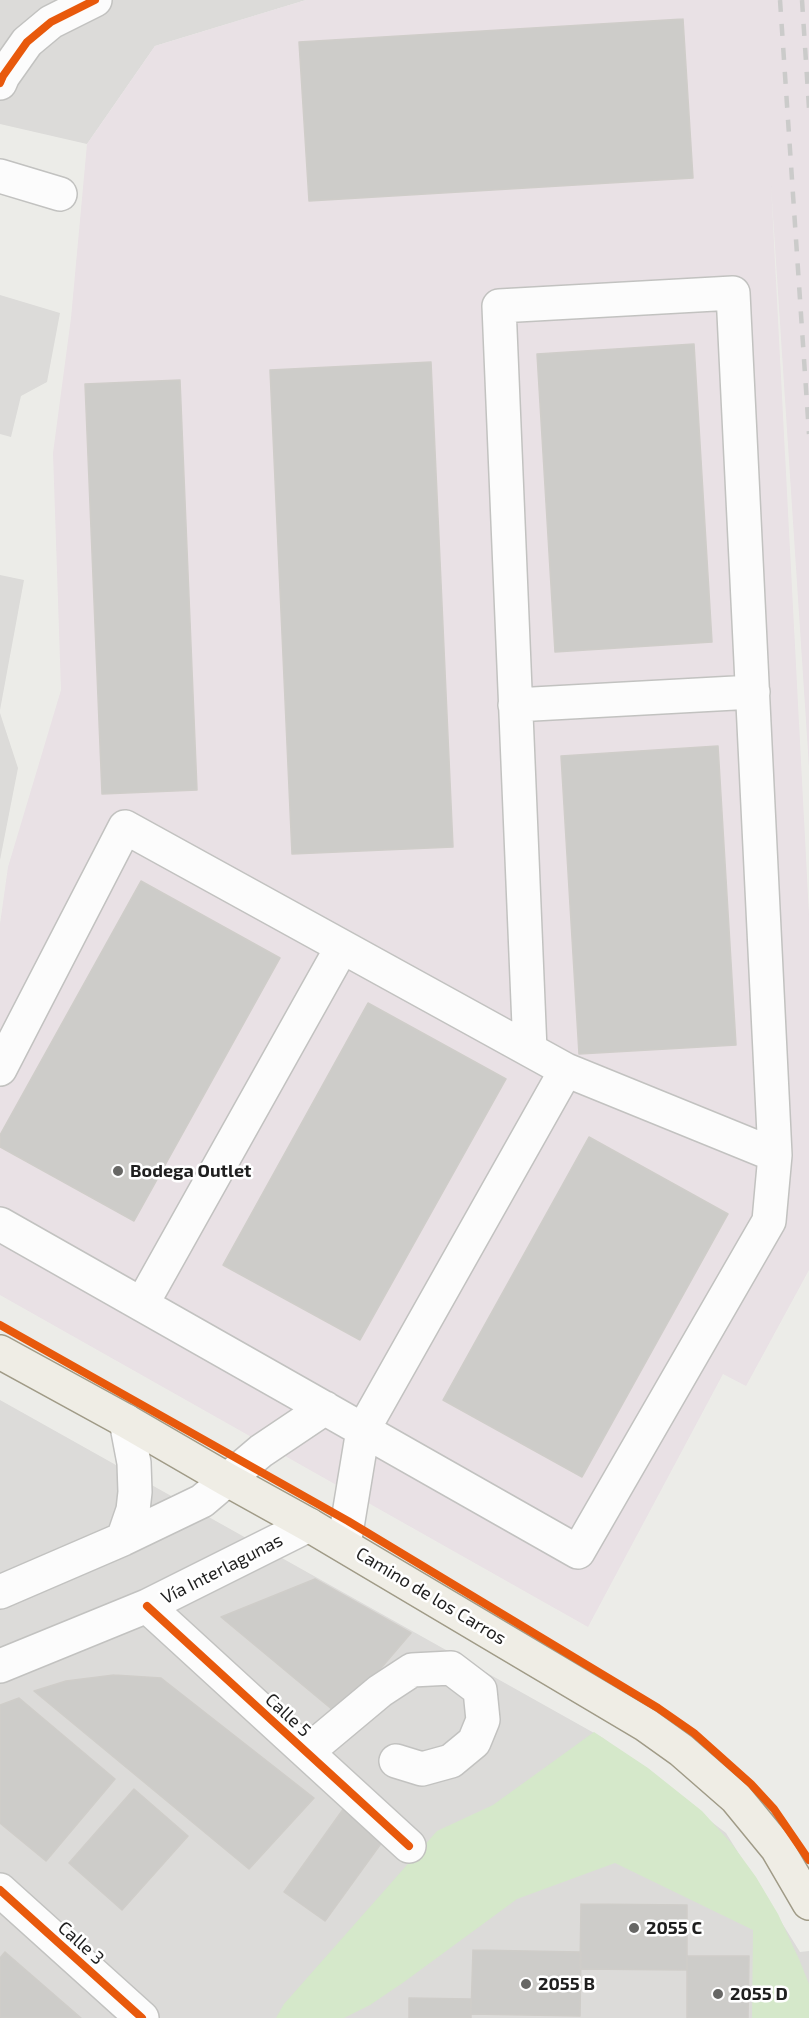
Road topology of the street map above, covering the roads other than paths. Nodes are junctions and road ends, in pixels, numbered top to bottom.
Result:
1 (95, 0) edge
2 (0, 83) edge
3 (0, 176) edge
4 (60, 194) dead end
5 (753, 692) junction
6 (515, 705) junction
7 (342, 947) junction
8 (530, 1050) junction
9 (0, 1069) edge
10 (566, 1070) junction
11 (775, 1155) junction
12 (0, 1224) edge
13 (142, 1304) junction
14 (0, 1352) edge
15 (325, 1408) junction
16 (126, 1421) junction
17 (363, 1430) junction
18 (226, 1479) junction
19 (309, 1525) junction
20 (123, 1539) junction
21 (344, 1545) junction
22 (0, 1592) edge
23 (147, 1606) junction
24 (0, 1666) edge
25 (307, 1752) junction
26 (396, 1761) dead end
27 (409, 1846) dead end
28 (0, 1890) edge
29 (809, 1903) edge
30 (142, 2018) edge

1 - 2 street
3 - 4 street
5 - 6 street
5 - 6 street
5 - 11 street
6 - 8 street
7 - 8 street
7 - 9 street
7 - 13 street
8 - 10 street
10 - 11 street
10 - 17 street
11 - 17 street
12 - 13 street
13 - 15 street
14 - 16 main road, Camino de los Carros
15 - 17 street
15 - 18 street
16 - 18 main road, Camino de los Carros
16 - 20 street
17 - 21 street
18 - 19 main road, Camino de los Carros
18 - 20 street
19 - 21 main road, Camino de los Carros
19 - 23 street, Vía Interlagunas
20 - 22 street
21 - 29 main road, Camino de los Carros
23 - 24 street, Vía Interlagunas
23 - 25 street, Calle 5
25 - 26 street
25 - 27 street, Calle 5
28 - 30 street, Calle 3

